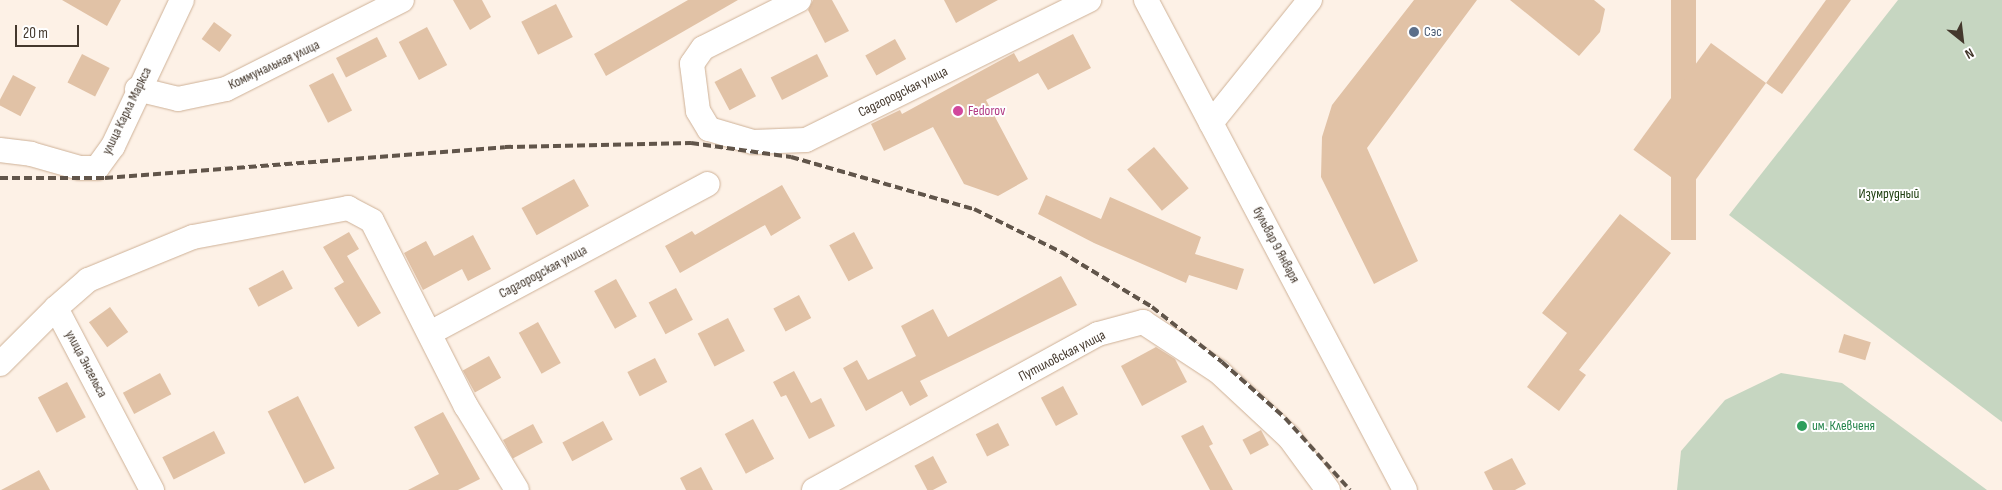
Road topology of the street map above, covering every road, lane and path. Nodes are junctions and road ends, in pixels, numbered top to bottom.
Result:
1 (182, 0) edge
2 (402, 0) edge
3 (799, 0) edge
4 (1089, 0) edge
5 (1146, 0) edge
6 (1310, 0) edge
7 (137, 89) junction
8 (1211, 123) junction
9 (0, 150) edge
10 (708, 184) dead end
11 (56, 308) junction
12 (430, 333) junction
13 (0, 364) edge
14 (152, 490) edge
15 (517, 490) edge
16 (814, 490) edge
17 (1328, 490) edge
18 (1405, 490) edge

1 - 7 street, улица Карла Маркса
2 - 7 street, Коммунальная улица
3 - 4 street, Садгородская улица
5 - 8 street, бульвар 9 Января
6 - 8 street
7 - 9 street, улица Карла Маркса
8 - 18 street, бульвар 9 Января
10 - 12 street, Садгородская улица
11 - 12 street
11 - 13 street
11 - 14 street, улица Энгельса
12 - 15 street
16 - 17 street, Путиловская улица

